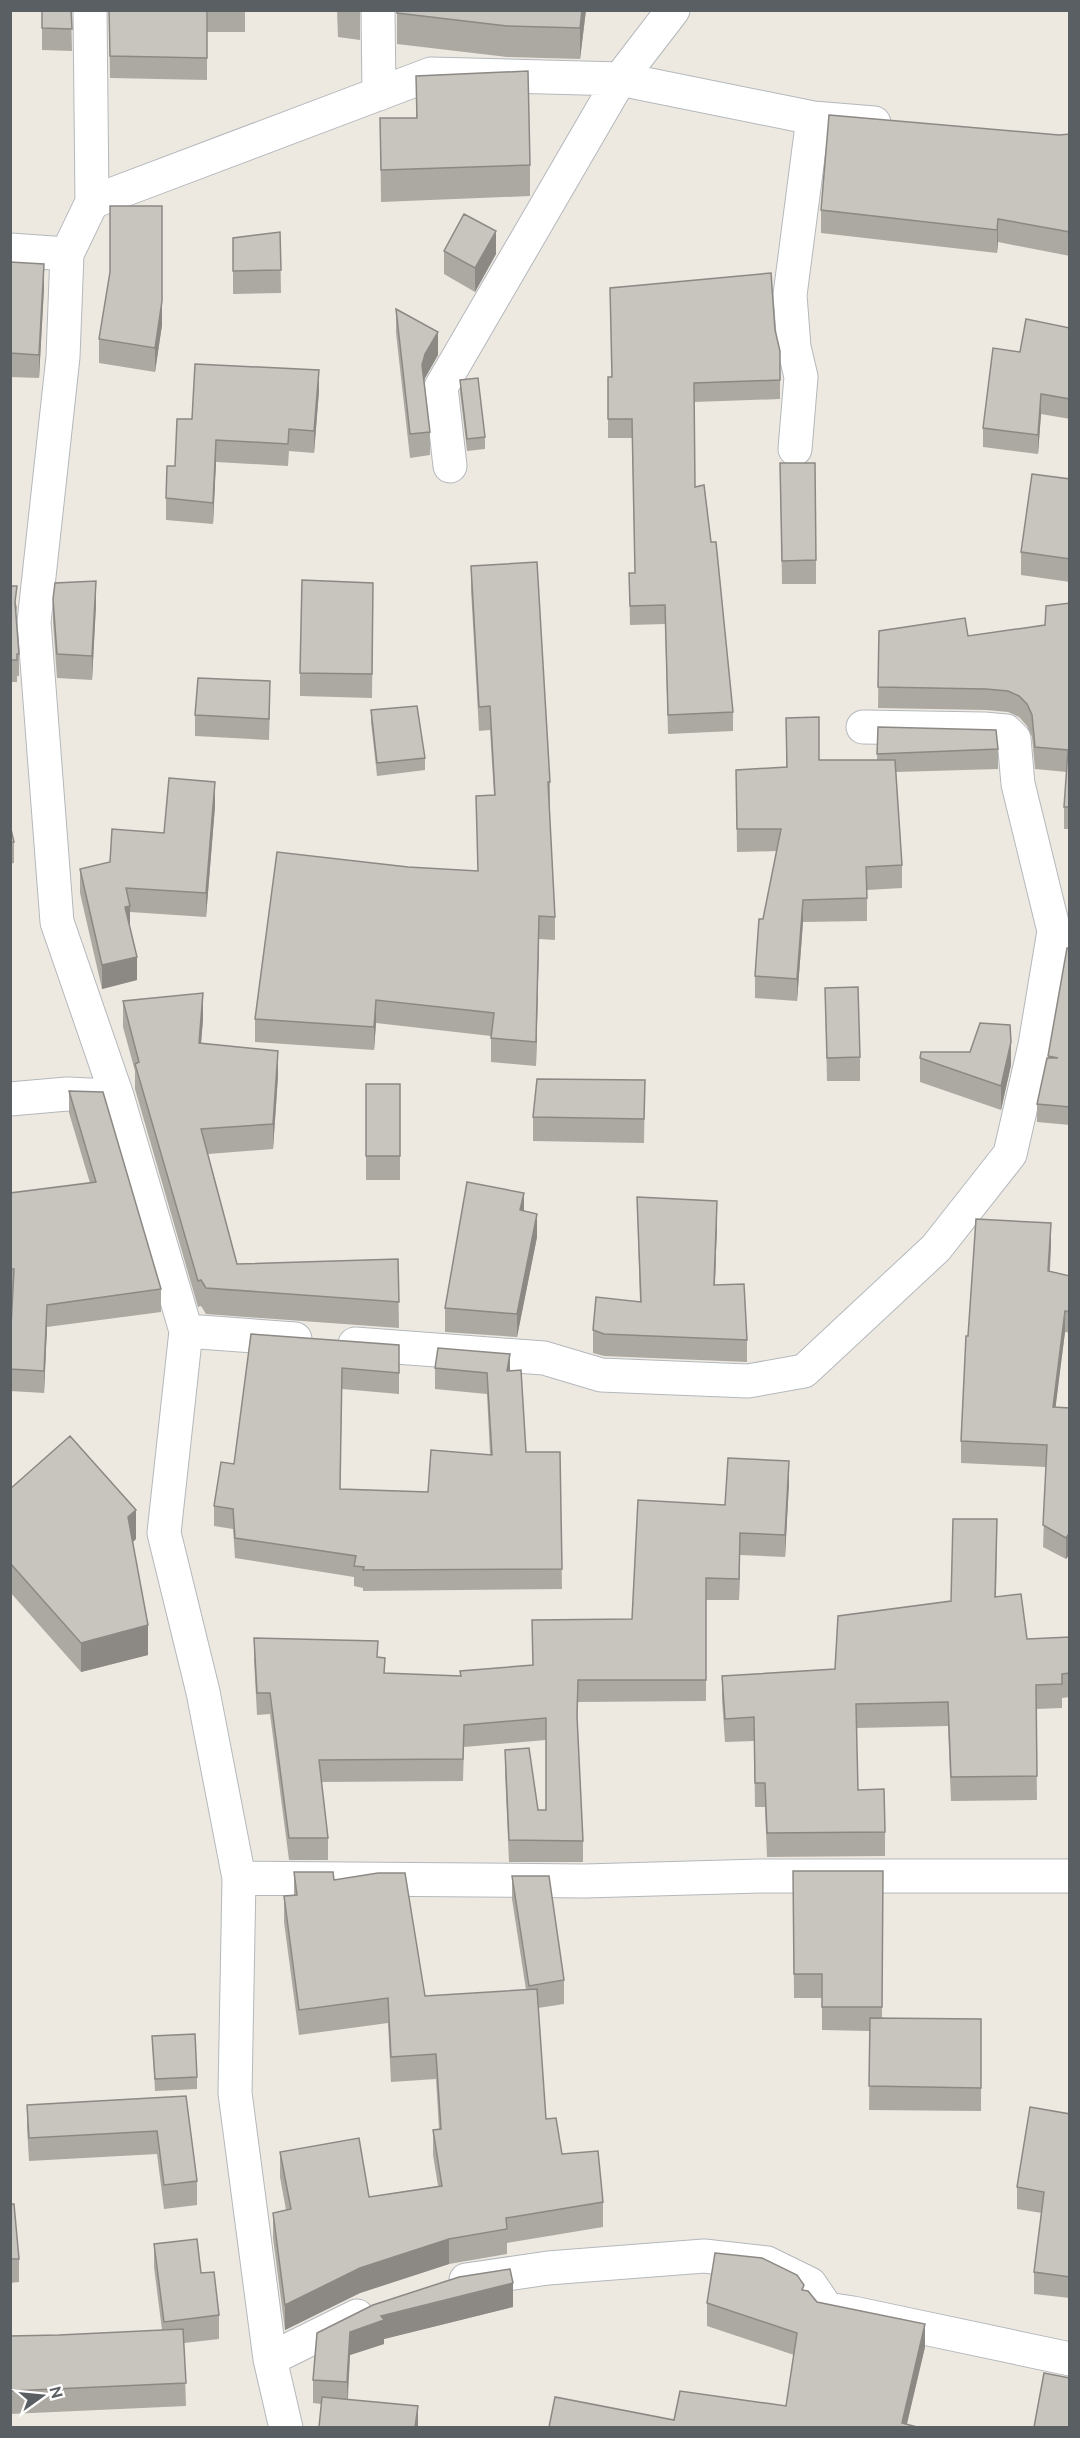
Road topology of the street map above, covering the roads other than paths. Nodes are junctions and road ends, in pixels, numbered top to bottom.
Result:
1 (90, 10) edge
2 (378, 10) edge
3 (673, 10) edge
4 (620, 79) junction
5 (379, 94) junction
6 (813, 117) junction
7 (906, 125) edge
8 (92, 202) junction
9 (10, 250) edge
10 (67, 254) junction
11 (795, 449) dead end
12 (450, 466) dead end
13 (863, 727) dead end
14 (117, 1096) junction
15 (10, 1099) edge
16 (186, 1331) junction
17 (1070, 1876) edge
18 (239, 1878) junction
19 (433, 2289) edge
20 (388, 2304) edge
21 (1070, 2359) edge
22 (270, 2360) junction
23 (286, 2427) edge

1 - 8 street
2 - 5 street
3 - 4 street
4 - 5 street
4 - 6 street
4 - 12 street
5 - 8 street
6 - 7 street
6 - 11 street
8 - 10 street
9 - 10 street
10 - 14 street
13 - 16 street
14 - 15 street
14 - 16 street
16 - 18 street
17 - 18 street
18 - 22 street
19 - 21 street
20 - 22 street
22 - 23 street

